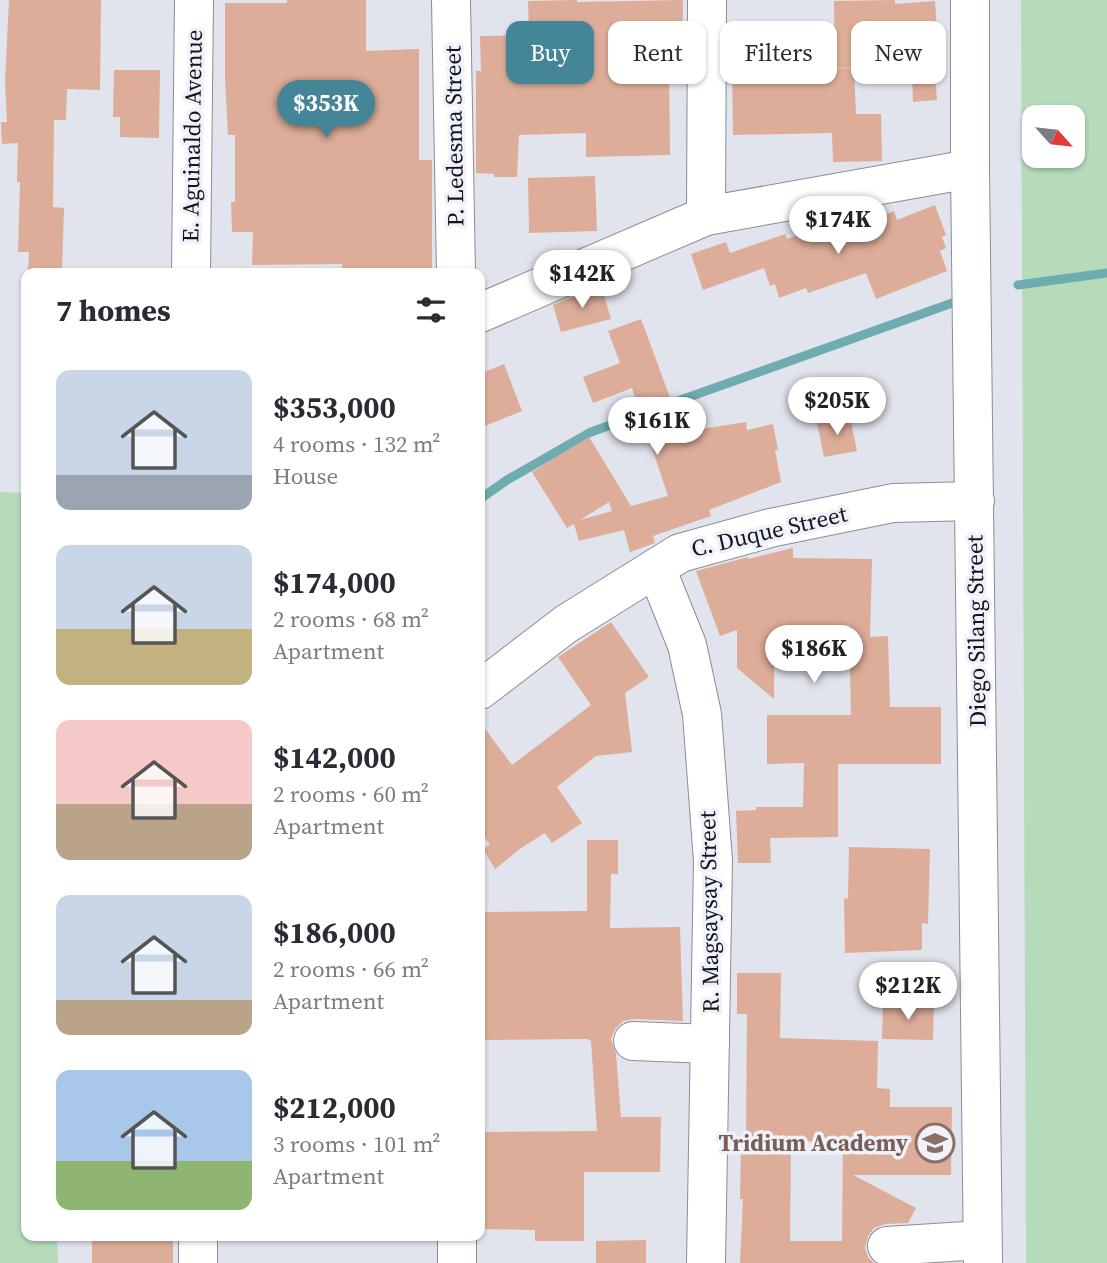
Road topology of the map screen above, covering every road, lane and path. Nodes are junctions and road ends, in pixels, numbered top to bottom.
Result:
1 (194, 0) edge
2 (451, 0) edge
3 (707, 0) edge
4 (971, 0) edge
5 (970, 169) junction
6 (706, 216) junction
7 (191, 268) edge
8 (456, 268) edge
9 (485, 311) edge
10 (975, 501) junction
11 (656, 568) junction
12 (485, 686) edge
13 (633, 1041) dead end
14 (710, 1044) junction
15 (198, 1241) edge
16 (457, 1241) edge
17 (887, 1246) dead end
18 (982, 1252) edge
19 (198, 1263) edge
20 (457, 1263) edge
21 (706, 1263) edge

1 - 7 street, E. Aguinaldo Avenue
2 - 8 street, P. Ledesma Street
3 - 6 street
4 - 5 street, Diego Silang Street
5 - 6 street
5 - 10 street, Diego Silang Street
6 - 9 street
10 - 11 street, C. Duque Street
10 - 18 street, Diego Silang Street
11 - 12 street, C. Duque Street
11 - 14 street, R. Magsaysay Street
13 - 14 street
14 - 21 street, R. Magsaysay Street
15 - 19 street
16 - 20 street
17 - 18 street

